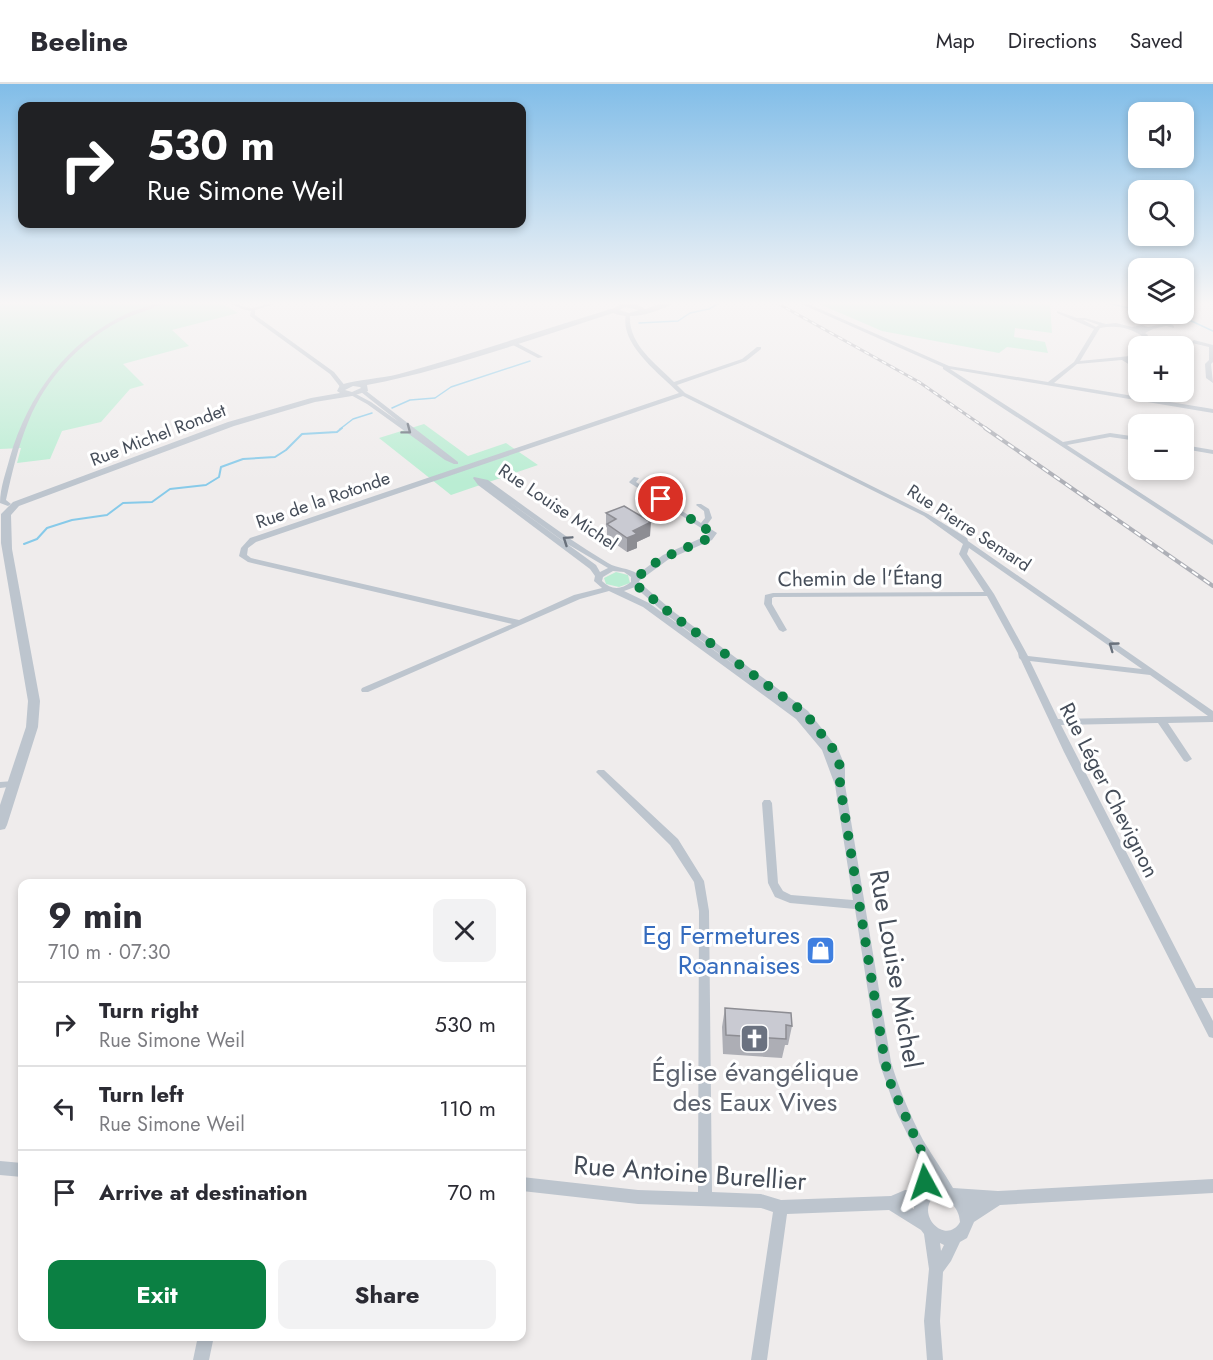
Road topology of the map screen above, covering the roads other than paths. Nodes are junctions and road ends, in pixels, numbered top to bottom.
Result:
1 (65, 363) edge
2 (316, 363) edge
3 (444, 363) edge
4 (653, 363) edge
5 (737, 363) edge
6 (936, 363) edge
7 (936, 363) edge
8 (1076, 363) joint
9 (1080, 363) edge
10 (1209, 363) edge
11 (332, 374) junction
12 (1213, 381) edge
13 (674, 384) junction
14 (1050, 384) junction
15 (361, 387) junction
16 (346, 391) junction
17 (683, 394) junction
18 (1213, 411) edge
19 (1128, 438) edge
20 (1062, 444) junction
21 (1194, 449) edge
22 (1213, 452) edge
23 (460, 466) junction
24 (476, 478) junction
25 (636, 478) dead end
26 (699, 505) dead end
27 (6, 508) edge
28 (703, 525) junction
29 (4, 528) edge
30 (963, 540) junction
31 (1213, 543) edge
32 (966, 550) junction
33 (984, 554) junction
34 (666, 557) junction
35 (970, 565) junction
36 (622, 570) junction
37 (599, 579) junction
38 (636, 581) junction
39 (612, 590) junction
40 (990, 594) junction
41 (577, 597) junction
42 (520, 622) junction
43 (783, 630) dead end
44 (1023, 658) junction
45 (1152, 673) junction
46 (365, 690) dead end
47 (1213, 717) edge
48 (1161, 720) junction
49 (1055, 722) junction
50 (1187, 759) dead end
51 (601, 772) dead end
52 (7, 785) edge
53 (840, 785) junction
54 (767, 803) dead end
55 (0, 825) edge
56 (860, 905) junction
57 (1192, 993) junction
58 (1213, 993) edge
59 (1213, 1033) edge
60 (923, 1155) junction
61 (0, 1168) edge
62 (18, 1170) edge
63 (526, 1184) edge
64 (1213, 1186) edge
65 (951, 1194) junction
66 (923, 1196) junction
67 (998, 1198) junction
68 (705, 1199) junction
69 (891, 1203) junction
70 (781, 1207) junction
71 (967, 1218) junction
72 (928, 1227) junction
73 (955, 1237) junction
74 (936, 1269) junction
75 (205, 1341) edge
76 (201, 1360) edge
77 (759, 1360) edge
78 (935, 1360) edge

1 - 27 street
2 - 11 street, Rue Louise Michel
3 - 15 street
4 - 13 street, Rue Pierre Semard
5 - 13 street
6 - 14 street
7 - 20 street
8 - 9 street
8 - 14 street
10 - 12 street
11 - 15 street, Rue Louise Michel
11 - 16 street, Rue Louise Michel
13 - 17 street, Rue Pierre Semard
14 - 18 street
15 - 16 street, Rue Michel Rondet
15 - 23 street, Rue Louise Michel
16 -> 23 street, Rue Louise Michel
16 - 27 street, Rue Michel Rondet
17 - 23 street, Rue de la Rotonde
17 - 30 street, Rue Pierre Semard
19 - 20 street
20 - 31 street
21 - 22 street
23 - 24 street, Rue Louise Michel
23 - 42 street, Rue de la Rotonde
36 -> 24 street, Rue Louise Michel
24 - 37 street, Rue Louise Michel
25 - 28 street
26 - 28 street
27 - 29 street
28 - 34 street
29 - 52 street
30 - 32 street, Rue Léger Chevignon
30 - 33 street, Rue Pierre Semard
32 - 33 street
32 - 35 street, Rue Léger Chevignon
33 - 35 street
45 -> 33 street, Rue Pierre Semard
34 - 36 street
34 - 38 street
35 - 40 street, Rue Léger Chevignon
36 - 37 street
36 - 38 street, Rue Louise Michel
37 - 39 street, Rue Louise Michel
37 - 41 street
38 - 39 street
38 - 53 street, Rue Louise Michel
39 - 41 street
39 - 53 street, Rue Louise Michel
40 - 43 street, Chemin de l'Étang
40 - 44 street, Rue Léger Chevignon
41 - 42 street
42 - 46 street
44 - 45 street
44 - 49 street, Rue Léger Chevignon
45 - 47 street, Rue Pierre Semard
47 - 48 street
48 - 49 street
48 - 50 street
49 - 57 street, Rue Léger Chevignon
51 - 68 street
52 - 55 street
53 - 56 street, Rue Louise Michel
54 - 56 street
56 - 60 street, Rue Louise Michel
57 - 58 street
57 - 59 street, Rue Léger Chevignon
60 - 65 street, Rue Louise Michel
60 - 66 street, Rue Louise Michel
61 - 62 street
63 - 68 street, Rue Antoine Burellier
64 - 67 street
65 - 66 street
65 - 67 street
65 - 71 street
66 - 69 street, Rue Antoine Burellier
66 - 72 street
67 - 71 street
68 - 70 street, Rue Antoine Burellier
69 - 70 street, Rue Antoine Burellier
69 - 72 street
70 - 77 street
71 - 73 street
72 - 73 street
72 - 74 street
73 - 74 street
74 - 78 street
75 - 76 street

